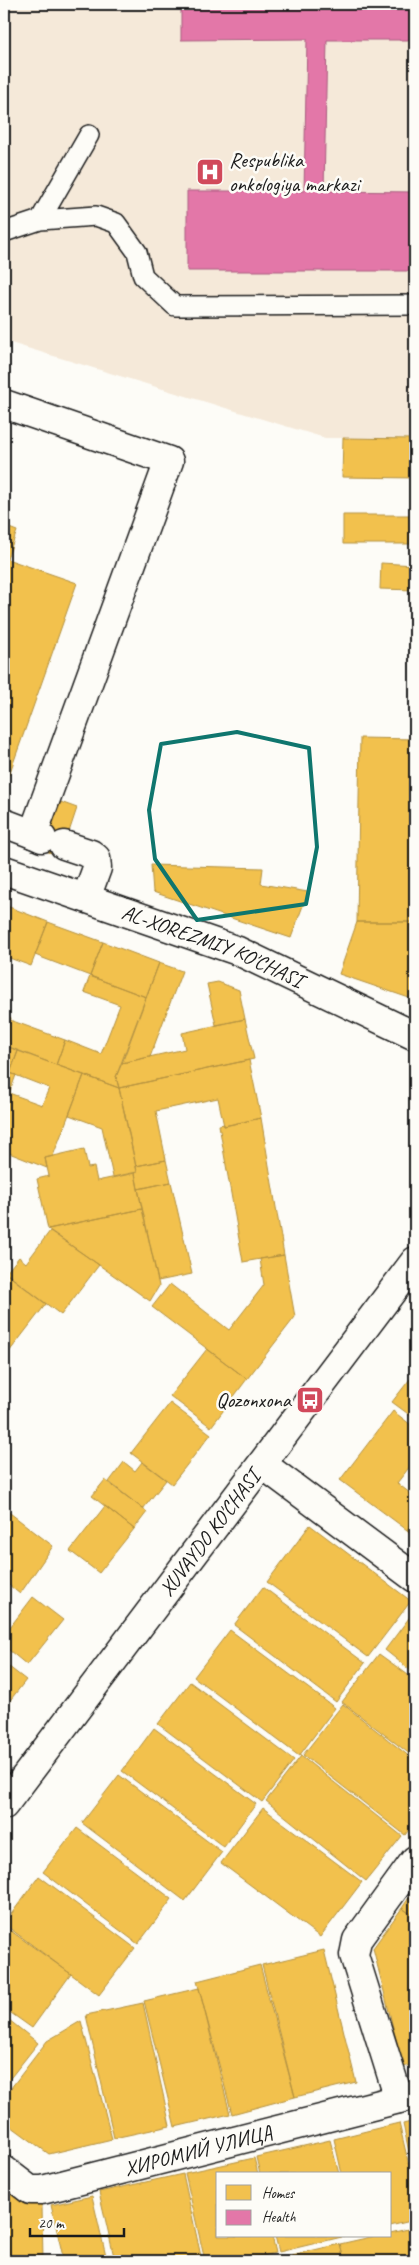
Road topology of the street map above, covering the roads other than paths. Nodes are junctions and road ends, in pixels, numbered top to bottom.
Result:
1 (89, 135) dead end
2 (40, 220) junction
3 (4, 232) edge
4 (415, 305) edge
5 (4, 404) edge
6 (4, 823) edge
7 (47, 839) junction
8 (4, 870) edge
9 (86, 898) junction
10 (415, 1036) edge
11 (415, 1261) edge
12 (262, 1464) junction
13 (415, 1578) edge
14 (4, 1805) edge
15 (415, 1860) edge
16 (407, 2097) edge
17 (4, 2170) edge

1 - 2 lane
2 - 3 lane
2 - 4 lane
5 - 7 street
6 - 7 street
7 - 9 street
8 - 9 street, AL-XOREZMIY KO'CHASI
9 - 10 street, AL-XOREZMIY KO'CHASI
11 - 12 street, XUVAYDO KO'CHASI
12 - 13 street
12 - 14 street, XUVAYDO KO'CHASI
15 - 16 street, ХИРОМИЙ УЛИЦА
16 - 17 street, ХИРОМИЙ УЛИЦА

